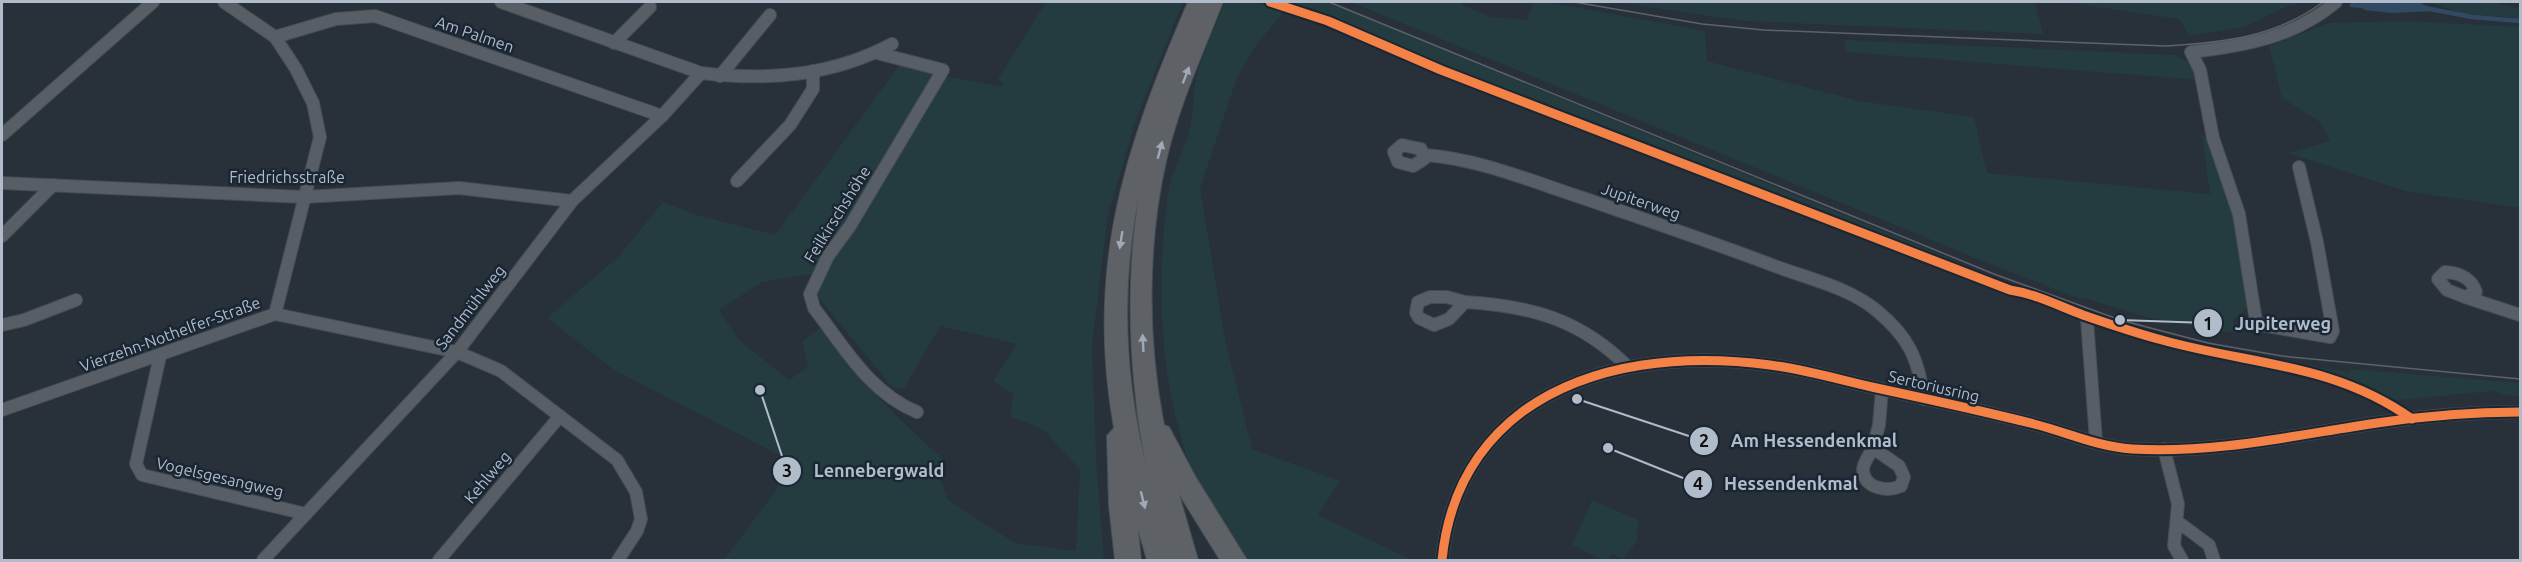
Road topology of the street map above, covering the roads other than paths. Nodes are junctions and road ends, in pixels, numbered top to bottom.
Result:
1 (153, 2) edge
2 (224, 2) edge
3 (501, 2) edge
4 (1197, 2) edge
5 (1214, 2) edge
6 (2336, 2) edge
7 (650, 7) dead end
8 (770, 15) dead end
9 (275, 37) junction
10 (614, 43) junction
11 (892, 44) dead end
12 (878, 53) junction
13 (813, 71) junction
14 (701, 74) junction
15 (720, 76) junction
16 (662, 116) junction
17 (2, 135) edge
18 (1425, 155) dead end
19 (2299, 167) dead end
20 (737, 181) dead end
21 (2, 183) edge
22 (53, 185) junction
23 (304, 197) junction
24 (572, 201) junction
25 (2, 236) edge
26 (2465, 297) dead end
27 (76, 300) dead end
28 (1465, 302) dead end
29 (275, 314) junction
30 (2520, 315) edge
31 (2087, 320) dead end
32 (2, 325) edge
33 (457, 352) junction
34 (160, 356) junction
35 (1628, 367) junction
36 (1120, 381) junction
37 (1882, 389) junction
38 (1924, 399) junction
39 (1147, 402) junction
40 (2, 410) edge
41 (917, 412) dead end
42 (2520, 412) edge
43 (560, 416) junction
44 (2096, 441) junction
45 (1873, 448) dead end
46 (2164, 449) junction
47 (306, 514) junction
48 (2178, 522) junction
49 (263, 561) edge
50 (439, 561) edge
51 (618, 561) edge
52 (1128, 561) edge
53 (1160, 561) edge
54 (1185, 561) edge
55 (1234, 561) edge
56 (1442, 561) edge
57 (2182, 561) edge
58 (2214, 561) edge

1 - 17 street
2 - 9 street
3 - 10 street
4 -> 36 highway
39 -> 5 highway
6 - 19 street
7 - 10 street
8 - 15 street
9 - 16 street, Am Palmen
9 - 23 street
10 - 14 street
11 - 12 street
12 - 13 street
12 - 41 street, Feilkirschshöhe
13 - 15 street
13 - 20 street
14 - 15 street
14 - 16 street, Sandmühlweg
16 - 24 street, Sandmühlweg
18 - 38 street, Jupiterweg
21 - 22 street, Friedrichsstraße
22 - 23 street, Friedrichsstraße
22 - 25 street
23 - 24 street, Friedrichsstraße
23 - 29 street
24 - 33 street, Sandmühlweg
26 - 30 street
27 - 32 street
28 - 35 street
29 - 33 street, Vierzehn-Nothelfer-Straße
29 - 34 street, Vierzehn-Nothelfer-Straße
31 - 44 street
33 - 43 street
33 - 47 street, Sandmühlweg
34 - 40 street, Vierzehn-Nothelfer-Straße
34 - 47 street, Vogelsgesangweg
35 - 37 street, Sertoriusring
35 - 56 street, Sertoriusring
36 - 52 highway
36 -> 53 highway
37 - 38 street, Sertoriusring
37 - 45 street, Sertoriusring
38 - 44 street, Sertoriusring
39 - 54 highway
39 - 55 highway
42 - 46 street, Sertoriusring
43 - 50 street, Kehlweg
43 - 51 street
44 - 46 street, Sertoriusring
46 - 48 street
47 - 49 street, Sandmühlweg
48 - 57 street
48 - 58 street

